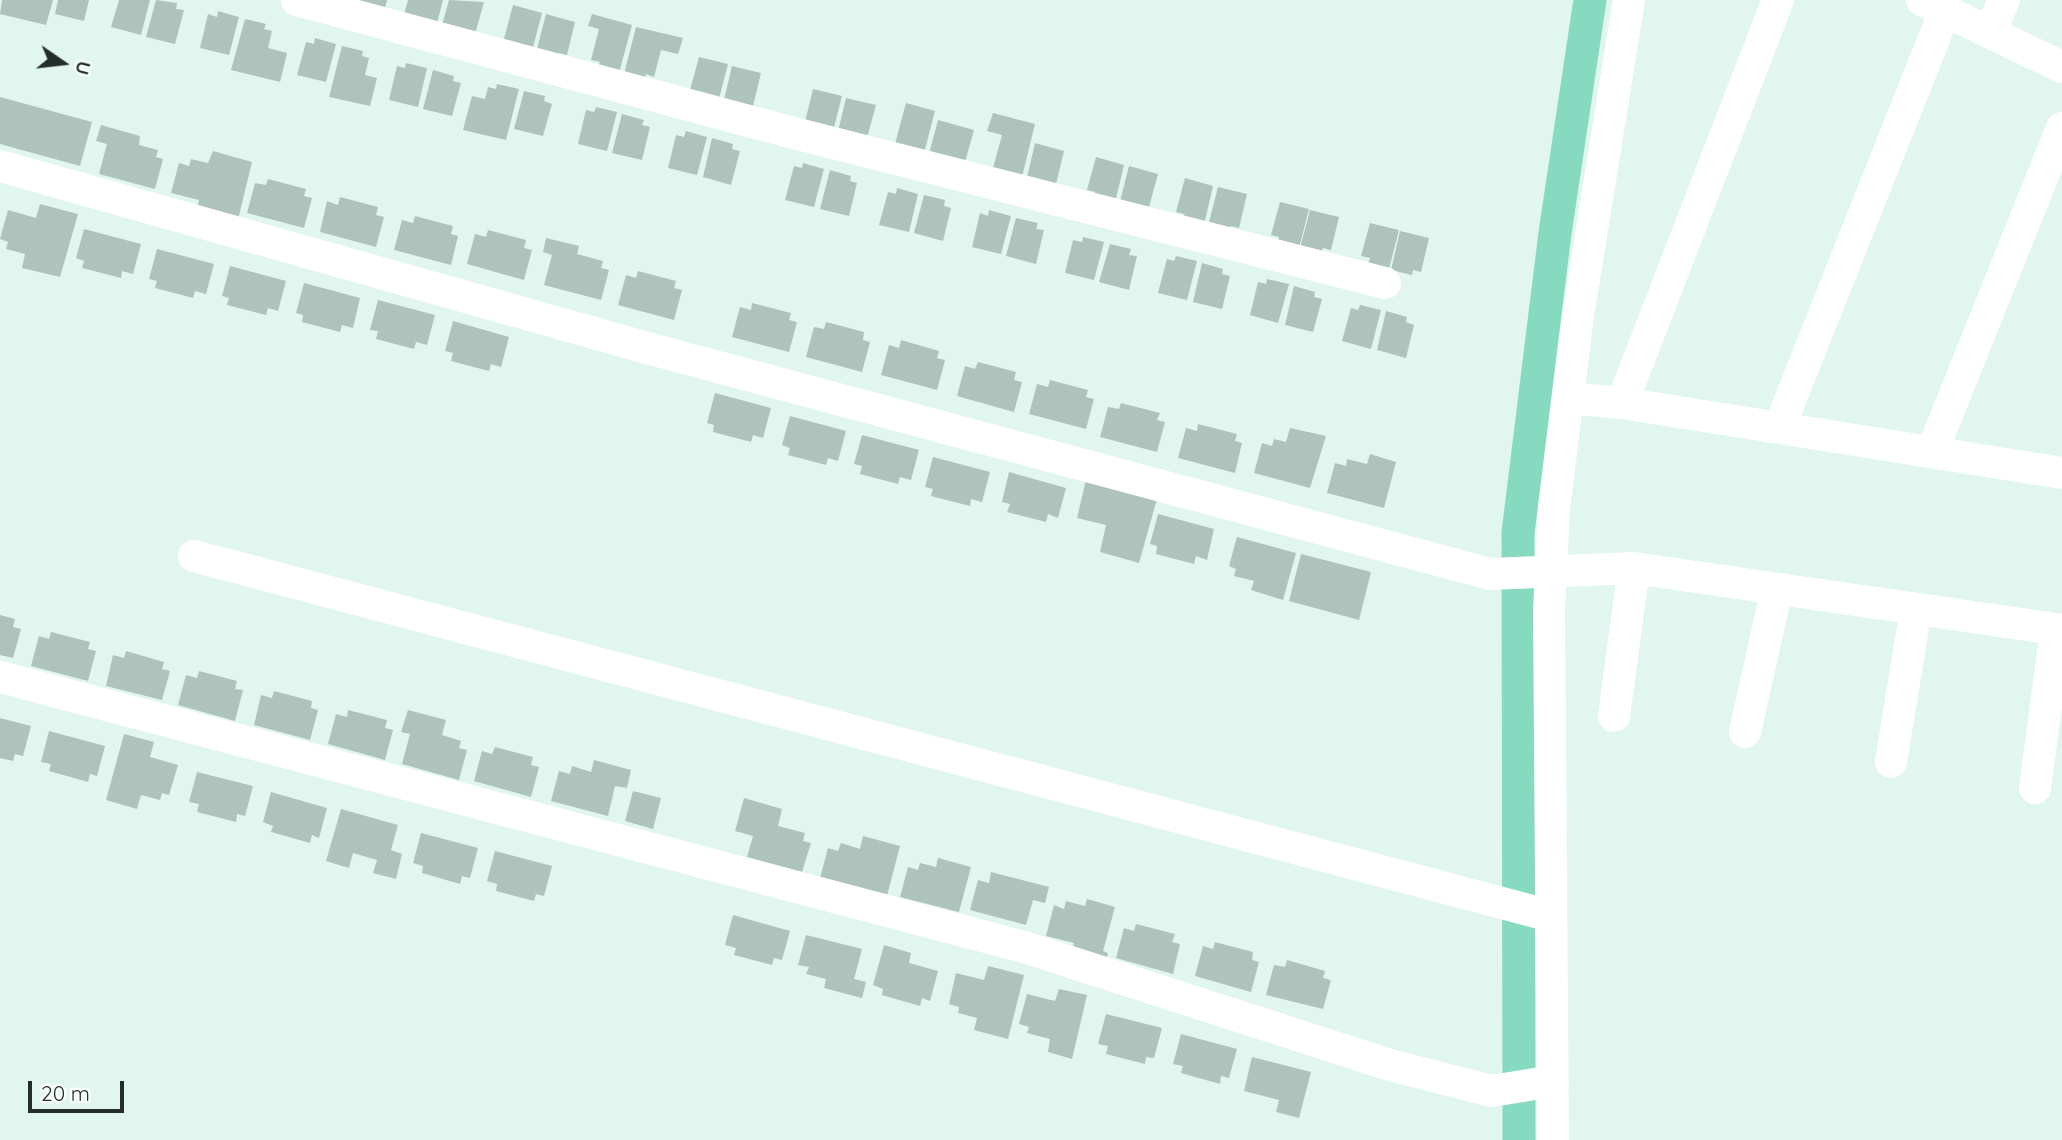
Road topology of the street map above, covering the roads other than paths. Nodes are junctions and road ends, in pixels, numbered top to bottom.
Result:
1 (297, 0) edge
2 (1629, 0) edge
3 (1778, 0) edge
4 (2004, 0) edge
5 (1933, 6) edge
6 (1990, 33) junction
7 (2062, 67) edge
8 (2062, 128) edge
9 (0, 166) edge
10 (1385, 283) dead end
11 (1568, 397) junction
12 (1622, 403) junction
13 (1779, 428) junction
14 (1932, 452) junction
15 (2062, 473) edge
16 (194, 556) dead end
17 (1634, 568) junction
18 (1549, 571) junction
19 (1777, 589) junction
20 (1916, 609) junction
21 (2059, 630) edge
22 (0, 677) edge
23 (1614, 716) dead end
24 (1745, 732) dead end
25 (1891, 762) dead end
26 (2035, 788) dead end
27 (1549, 916) junction
28 (1551, 1081) junction
29 (1553, 1140) edge

1 - 10 street
2 - 11 street
3 - 12 street
4 - 6 street
5 - 6 street
5 - 13 street
6 - 7 street
8 - 14 street
9 - 18 street
11 - 12 street
11 - 18 street
12 - 13 street
13 - 14 street
14 - 15 street
16 - 27 street
17 - 18 street
17 - 19 street
17 - 23 street
18 - 27 street
19 - 20 street
19 - 24 street
20 - 21 street
20 - 25 street
21 - 26 street
22 - 28 street
27 - 28 street
28 - 29 street

